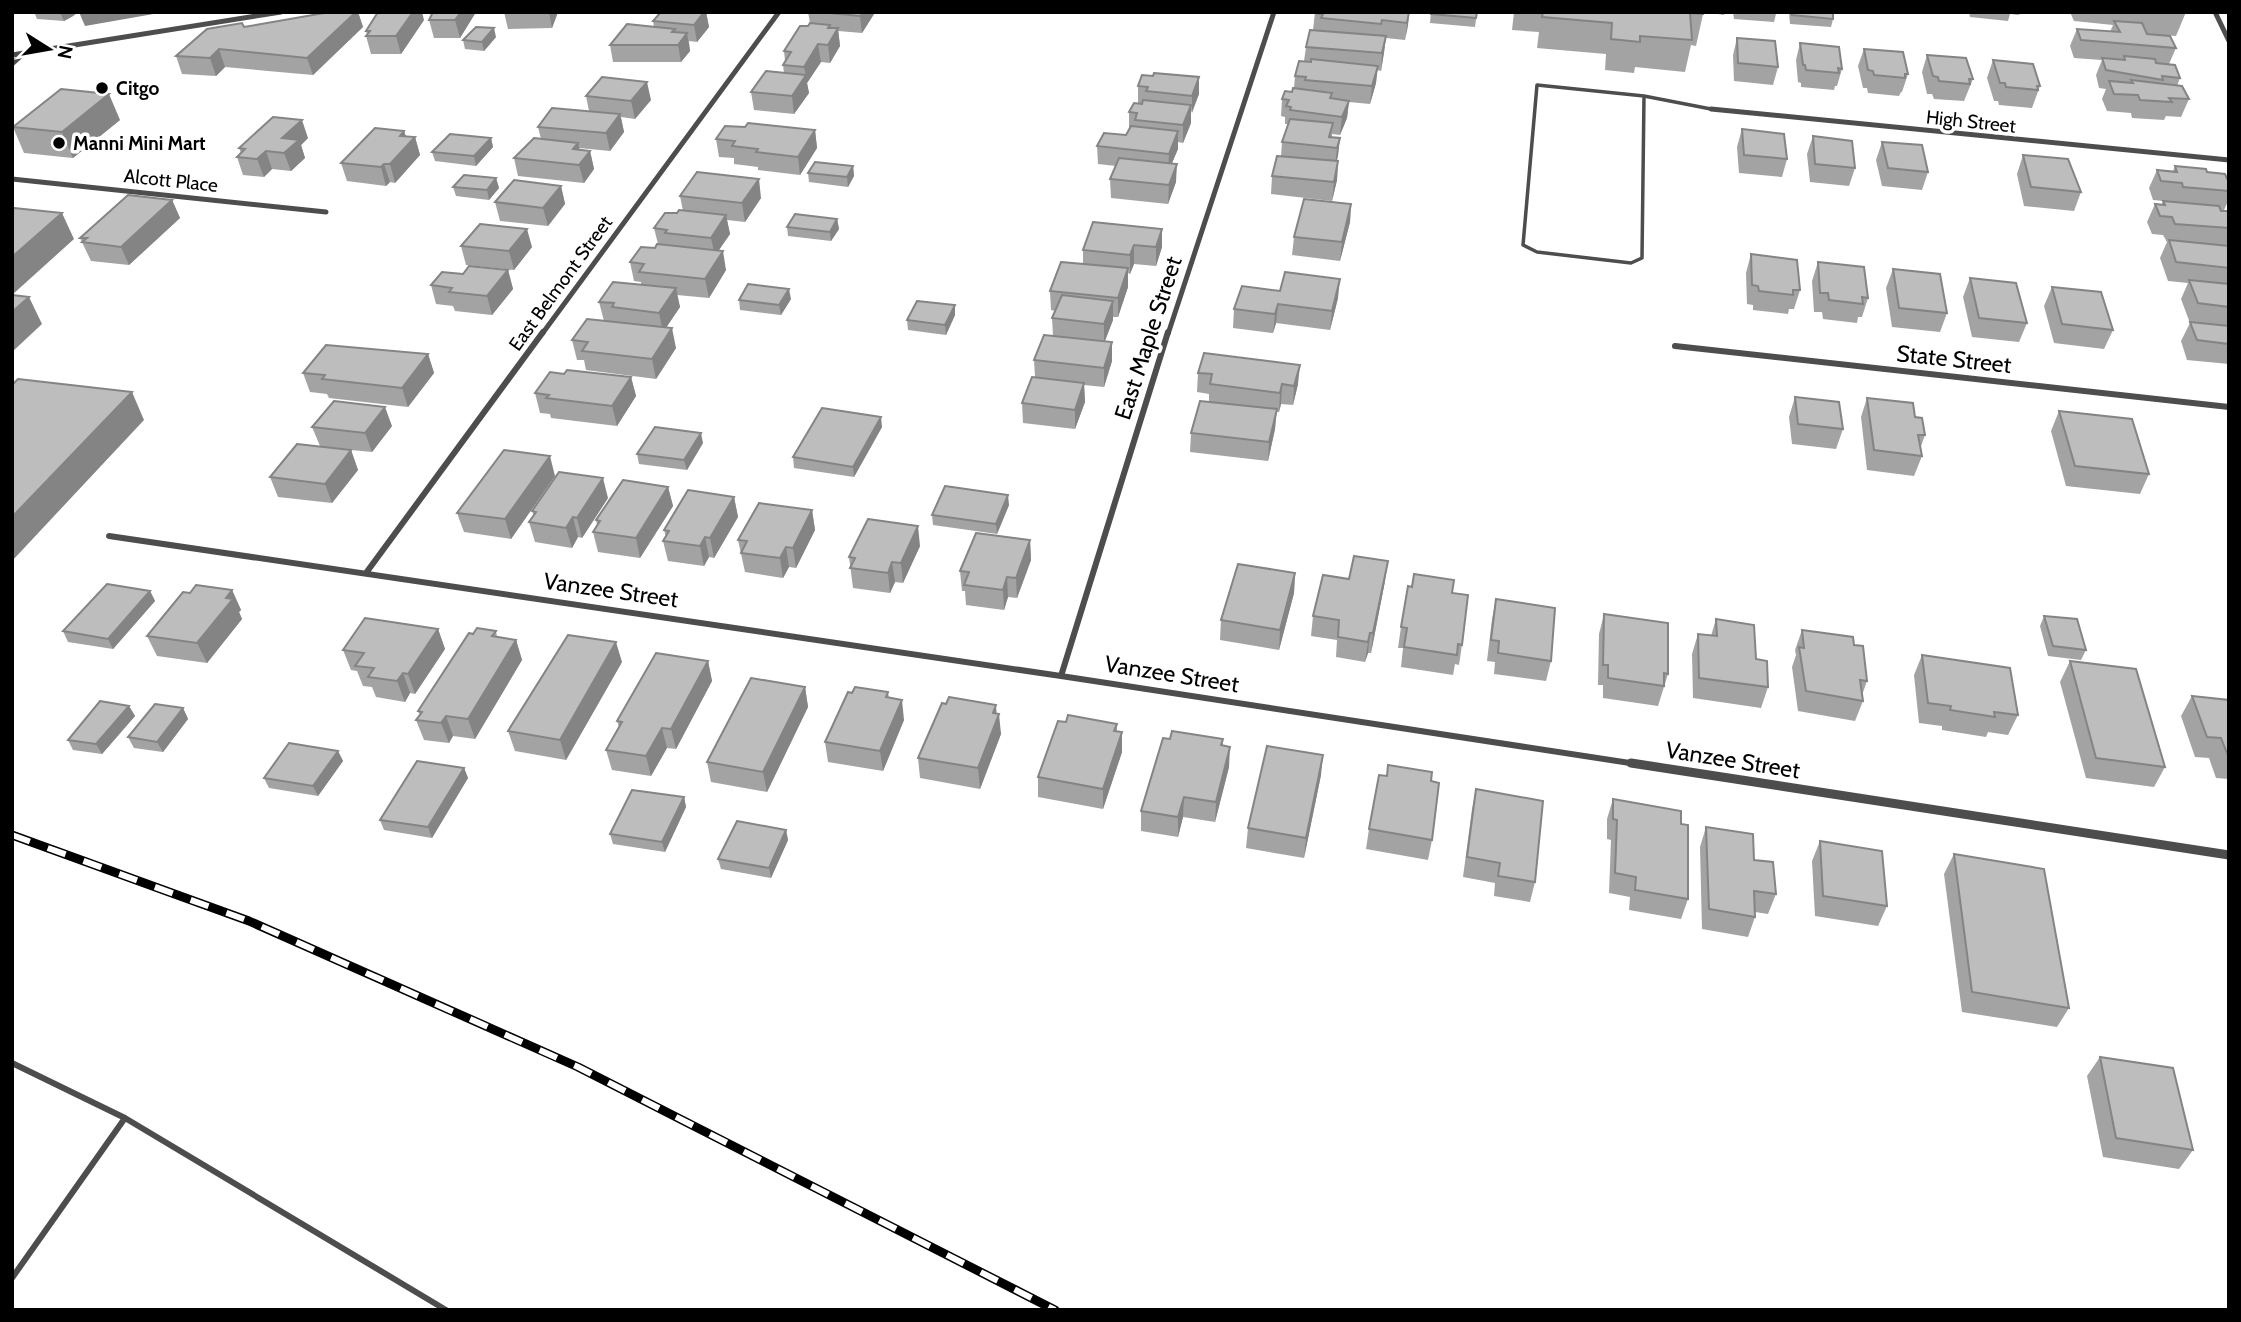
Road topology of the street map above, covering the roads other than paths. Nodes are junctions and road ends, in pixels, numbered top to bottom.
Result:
1 (281, 12) edge
2 (779, 12) edge
3 (1273, 12) edge
4 (2215, 12) edge
5 (2229, 41) edge
6 (23, 54) junction
7 (12, 55) edge
8 (12, 64) edge
9 (1644, 96) junction
10 (1712, 109) joint
11 (2229, 160) edge
12 (12, 179) edge
13 (326, 212) dead end
14 (1675, 346) dead end
15 (2229, 407) edge
16 (109, 536) dead end
17 (366, 573) junction
18 (1061, 677) junction
19 (2229, 855) edge
20 (12, 1063) edge
21 (125, 1118) junction
22 (12, 1278) edge
23 (446, 1310) edge

1 - 6 street
2 - 17 street, East Belmont Street
3 - 18 street, East Maple Street
4 - 5 street
6 - 7 street
6 - 8 street
9 - 9 lane
9 - 10 lane
10 - 11 street, High Street
12 - 13 street, Alcott Place
14 - 15 street, State Street
16 - 17 street, Vanzee Street
17 - 18 street, Vanzee Street
18 - 19 street, Vanzee Street
20 - 21 lane
21 - 22 lane
21 - 23 lane

